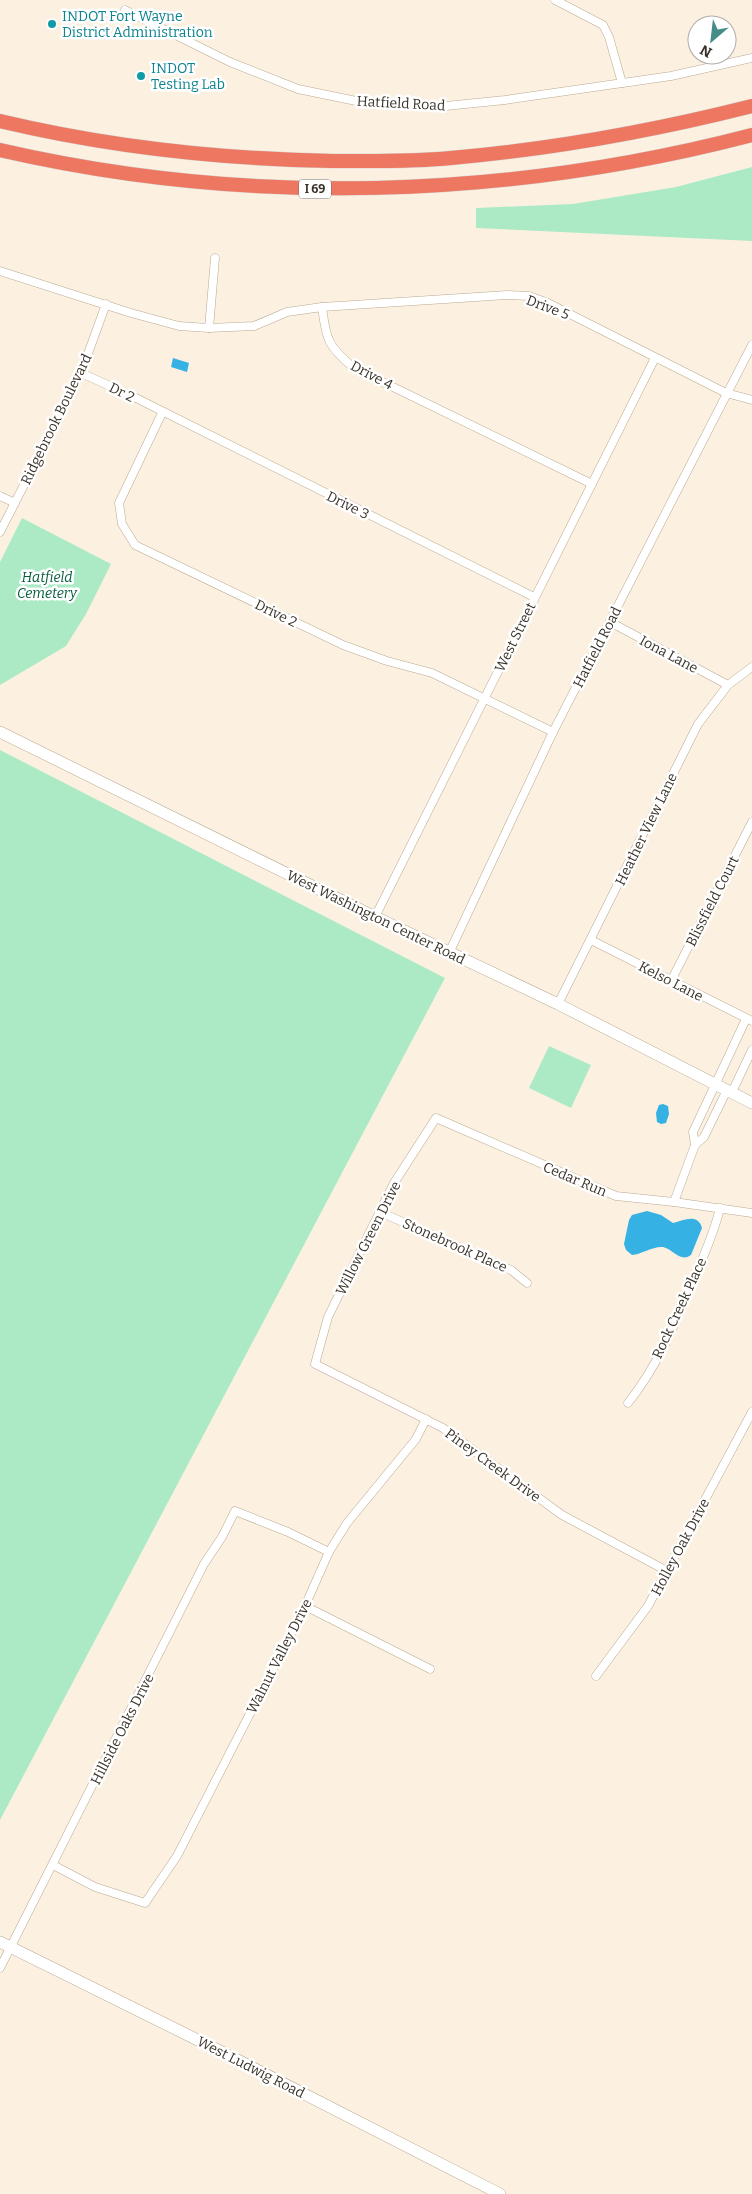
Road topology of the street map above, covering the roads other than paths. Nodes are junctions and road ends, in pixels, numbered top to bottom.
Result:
1 (555, 0) edge
2 (125, 10) dead end
3 (752, 58) edge
4 (622, 83) junction
5 (752, 106) edge
6 (0, 121) edge
7 (752, 135) edge
8 (0, 150) edge
9 (215, 258) dead end
10 (0, 271) edge
11 (106, 304) junction
12 (322, 307) junction
13 (210, 328) junction
14 (752, 345) edge
15 (655, 358) junction
16 (81, 373) junction
17 (726, 393) junction
18 (752, 400) edge
19 (162, 413) junction
20 (592, 484) junction
21 (0, 496) edge
22 (15, 503) junction
23 (0, 532) edge
24 (534, 597) junction
25 (610, 622) junction
26 (752, 667) edge
27 (728, 685) junction
28 (485, 699) junction
29 (0, 732) edge
30 (554, 732) junction
31 (752, 822) edge
32 (375, 917) junction
33 (591, 940) junction
34 (449, 952) junction
35 (671, 981) junction
36 (558, 1004) junction
37 (749, 1020) edge
38 (752, 1050) edge
39 (714, 1084) junction
40 (729, 1091) junction
41 (752, 1102) edge
42 (436, 1118) joint
43 (695, 1145) junction
44 (674, 1202) junction
45 (720, 1208) junction
46 (380, 1212) junction
47 (752, 1213) edge
48 (527, 1283) dead end
49 (315, 1364) joint
50 (628, 1403) dead end
51 (752, 1412) edge
52 (426, 1419) junction
53 (329, 1552) junction
54 (667, 1572) junction
55 (305, 1606) junction
56 (430, 1669) dead end
57 (596, 1676) dead end
58 (53, 1865) junction
59 (5, 1945) edge
60 (0, 1968) edge
61 (500, 2194) edge

1 - 4 street
2 - 4 street, Hatfield Road
3 - 4 street, Hatfield Road
5 - 6 highway, I 69
7 - 8 highway, I 69
9 - 13 street
10 - 11 street
11 - 13 street
11 - 16 street, Ridgebrook Boulevard
12 - 13 street
12 - 15 street, Drive 5
12 - 20 street, Drive 4
14 - 17 street, Hatfield Road
15 - 17 street, Drive 5
15 - 20 street, West Street
16 - 19 street, Dr 2
16 - 22 street, Ridgebrook Boulevard
17 - 18 street, Drive 5
17 - 25 street, Hatfield Road
19 - 24 street, Drive 3
19 - 28 street, Drive 2
20 - 24 street, West Street
21 - 22 street
22 - 23 street, Ridgebrook Boulevard
24 - 28 street, West Street
25 - 27 street, Iona Lane
25 - 30 street, Hatfield Road
26 - 27 street, Heather View Lane
27 - 33 street, Heather View Lane
28 - 30 street, Drive 2
28 - 32 street, West Street
29 - 32 main road, West Washington Center Road
30 - 34 street, Hatfield Road
31 - 35 street, Blissfield Court
32 - 34 main road, West Washington Center Road
33 - 35 street, Kelso Lane
33 - 36 street, Heather View Lane
34 - 36 main road, West Washington Center Road
35 - 37 street, Kelso Lane
36 - 39 main road, West Washington Center Road
37 - 39 street
38 - 40 street
39 - 40 main road, West Washington Center Road
39 - 43 street
40 - 41 main road, West Washington Center Road
40 - 43 street
42 - 44 street, Cedar Run
42 - 46 street, Willow Green Drive
43 - 44 street
44 - 45 street, Cedar Run
45 - 47 street, Cedar Run
45 - 50 street, Rock Creek Place
46 - 48 street, Stonebrook Place
46 - 49 street, Willow Green Drive
49 - 52 street, Piney Creek Drive
51 - 54 street, Holley Oak Drive
52 - 53 street, Walnut Valley Drive
52 - 54 street, Piney Creek Drive
53 - 55 street, Walnut Valley Drive
53 - 58 street, Hillside Oaks Drive
54 - 57 street, Holley Oak Drive
55 - 56 street
55 - 58 street, Walnut Valley Drive
58 - 59 street, Hillside Oaks Drive
59 - 60 street, Hillside Oaks Drive
59 - 61 main road, West Ludwig Road

